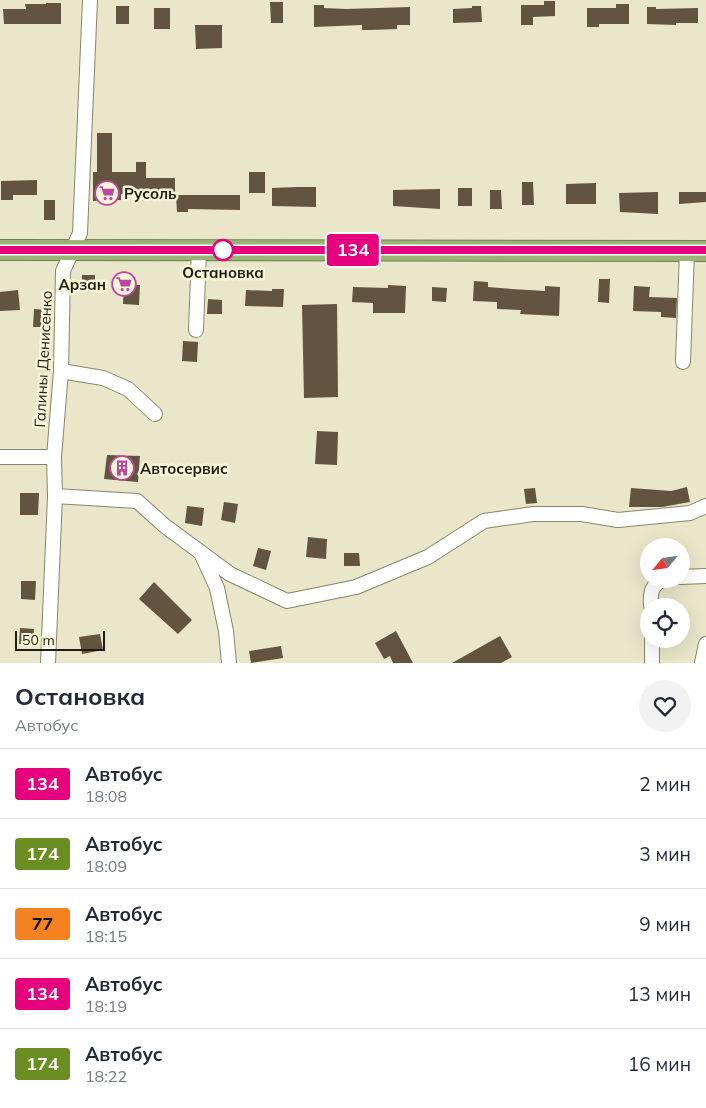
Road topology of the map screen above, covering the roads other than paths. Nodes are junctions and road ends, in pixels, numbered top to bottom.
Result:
1 (90, 0) edge
2 (0, 250) edge
3 (72, 250) junction
4 (199, 250) junction
5 (696, 250) edge
6 (196, 330) dead end
7 (683, 362) dead end
8 (61, 371) junction
9 (155, 414) dead end
10 (0, 457) edge
11 (54, 457) junction
12 (55, 496) junction
13 (706, 506) edge
14 (200, 552) junction
15 (690, 576) edge
16 (706, 576) edge
17 (706, 644) edge
18 (652, 648) edge
19 (48, 663) edge
20 (229, 663) edge
21 (652, 663) edge
22 (702, 663) edge

1 - 3 street, Галины Денисенко
2 - 3 highway
3 - 4 highway
3 - 8 street, Галины Денисенко
4 - 5 highway
4 - 6 street
5 - 7 street
8 - 9 street
8 - 11 street, Галины Денисенко
10 - 11 street
11 - 12 street, Галины Денисенко
12 - 14 street
12 - 19 street, Галины Денисенко
13 - 14 street
14 - 20 street
15 - 16 street
17 - 22 street
18 - 21 street

